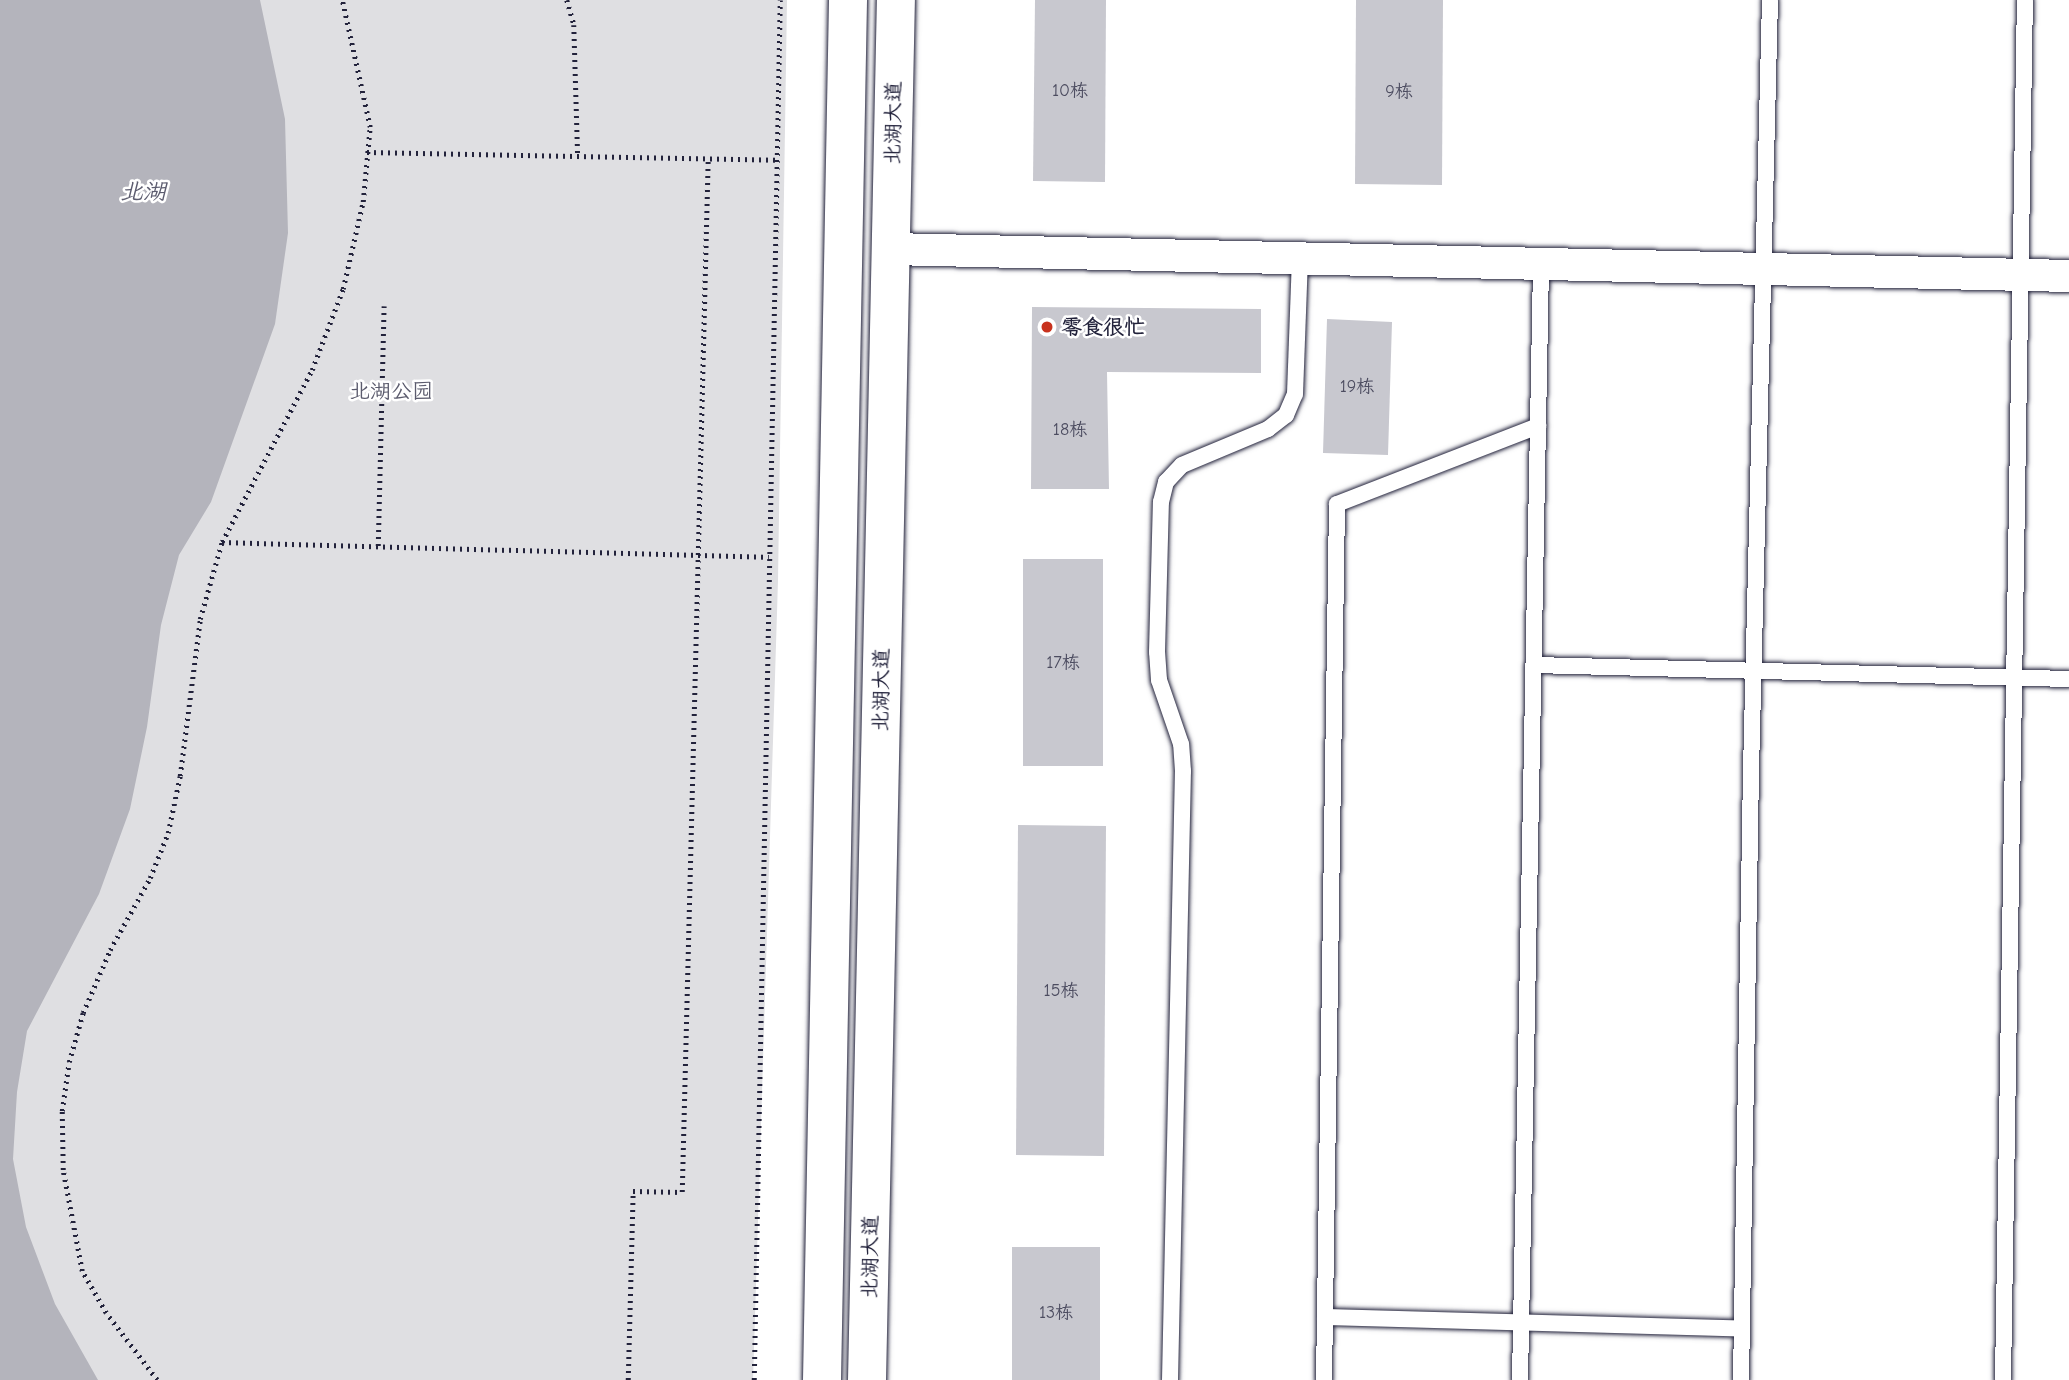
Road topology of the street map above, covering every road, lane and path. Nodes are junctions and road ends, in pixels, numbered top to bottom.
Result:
1 (342, 0) edge
2 (567, 0) edge
3 (780, 0) edge
4 (848, 0) edge
5 (896, 0) edge
6 (1770, 0) edge
7 (2025, 0) edge
8 (367, 152) junction
9 (578, 156) junction
10 (708, 159) junction
11 (777, 160) junction
12 (890, 249) junction
13 (1300, 258) junction
14 (1541, 264) junction
15 (1764, 269) junction
16 (2020, 274) junction
17 (2069, 276) edge
18 (384, 306) dead end
19 (1538, 426) junction
20 (222, 542) junction
21 (378, 547) junction
22 (697, 556) junction
23 (769, 558) junction
24 (1534, 665) junction
25 (1754, 671) junction
26 (2014, 678) junction
27 (2069, 679) edge
28 (1325, 1317) junction
29 (1521, 1322) junction
30 (1742, 1329) junction
31 (157, 1380) edge
32 (628, 1380) edge
33 (754, 1380) edge
34 (822, 1380) edge
35 (867, 1380) edge
36 (1170, 1380) edge
37 (1324, 1380) edge
38 (1520, 1380) edge
39 (1741, 1380) edge
40 (2003, 1380) edge

1 - 8 path
2 - 9 path
3 - 11 path
4 - 34 main road
5 - 12 main road, 北湖大道
6 - 15 lane
7 - 16 lane
8 - 9 path
8 - 20 path
9 - 10 path
10 - 11 path
10 - 22 path
11 - 23 path
12 - 13 street
12 - 35 main road, 北湖大道
13 - 14 street
13 - 36 lane
14 - 15 street
14 - 19 lane
15 - 16 street
15 - 25 lane
16 - 17 street
16 - 26 lane
18 - 21 path
19 - 24 lane
19 - 28 lane
20 - 21 path
20 - 31 path
21 - 22 path
22 - 23 path
22 - 32 path
23 - 33 path
24 - 25 lane
24 - 29 lane
25 - 26 lane
25 - 30 lane
26 - 27 lane
26 - 40 lane
28 - 29 lane
28 - 37 lane
29 - 30 lane
29 - 38 lane
30 - 39 lane

